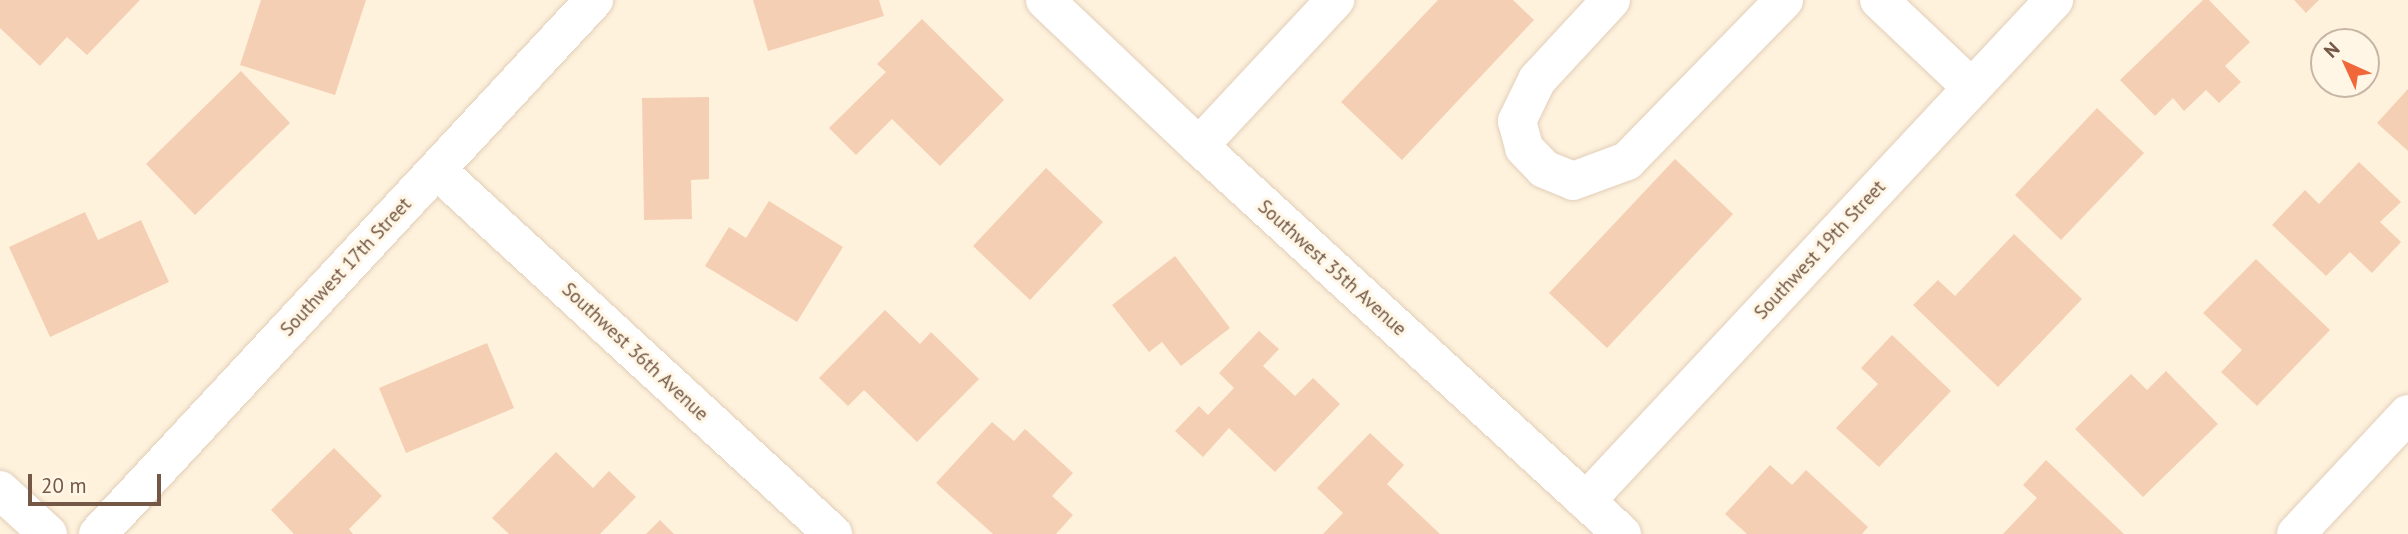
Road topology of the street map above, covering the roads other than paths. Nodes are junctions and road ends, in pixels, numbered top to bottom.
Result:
1 (594, 0) edge
2 (1045, 0) edge
3 (1335, 0) edge
4 (1611, 0) edge
5 (1784, 0) edge
6 (1879, 0) edge
7 (2054, 0) edge
8 (1972, 88) junction
9 (1199, 146) junction
10 (437, 170) junction
11 (2408, 414) edge
12 (0, 490) edge
13 (1586, 501) junction
14 (48, 534) edge
15 (98, 534) edge
16 (833, 534) edge
17 (1622, 534) edge
18 (2296, 534) edge

1 - 10 street, Southwest 17th Street
2 - 9 street, Southwest 35th Avenue
3 - 9 street
4 - 5 street
6 - 8 street
7 - 8 street, Southwest 19th Street
8 - 13 street, Southwest 19th Street
9 - 13 street, Southwest 35th Avenue
10 - 15 street, Southwest 17th Street
10 - 16 street, Southwest 36th Avenue
11 - 18 street
12 - 14 street
13 - 17 street, Southwest 35th Avenue

